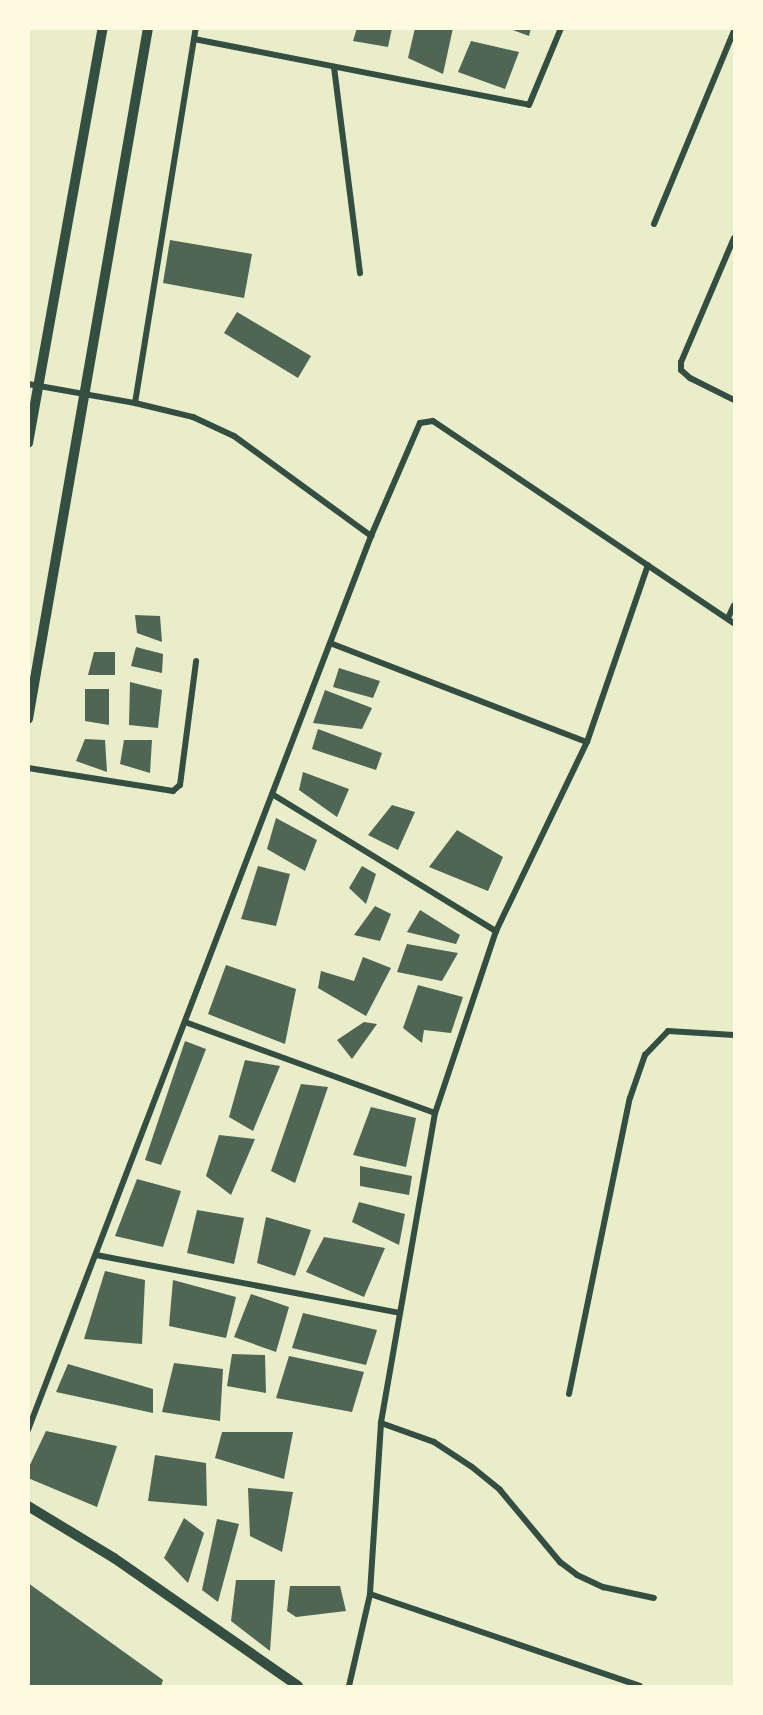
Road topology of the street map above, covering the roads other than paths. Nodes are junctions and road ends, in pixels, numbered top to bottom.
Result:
1 (103, 28) edge
2 (148, 28) edge
3 (196, 28) edge
4 (561, 28) edge
5 (735, 31) edge
6 (194, 39) junction
7 (334, 67) junction
8 (654, 224) dead end
9 (735, 238) edge
10 (360, 273) dead end
11 (34, 385) edge
12 (84, 395) junction
13 (735, 400) edge
14 (135, 403) junction
15 (28, 443) edge
16 (371, 536) junction
17 (648, 565) junction
18 (735, 605) edge
19 (728, 618) junction
20 (735, 623) edge
21 (330, 643) junction
22 (196, 661) dead end
23 (28, 719) edge
24 (586, 742) junction
25 (28, 768) edge
26 (272, 794) junction
27 (496, 931) junction
28 (185, 1022) junction
29 (734, 1032) edge
30 (435, 1113) junction
31 (96, 1255) junction
32 (400, 1313) junction
33 (569, 1394) dead end
34 (381, 1423) junction
35 (28, 1430) edge
36 (28, 1506) edge
37 (370, 1594) junction
38 (654, 1598) dead end
39 (298, 1686) edge
40 (349, 1686) edge
41 (640, 1686) edge

1 - 11 street
2 - 12 street
3 - 6 street
4 - 7 street
5 - 8 street
6 - 7 street
6 - 14 street
7 - 10 street
9 - 13 street
11 - 12 street
11 - 15 street
12 - 14 street
12 - 23 street
14 - 16 street
16 - 17 street
16 - 21 street
17 - 19 street
17 - 24 street
18 - 19 street
19 - 20 street
21 - 24 street
21 - 26 street
22 - 25 street
24 - 27 street
26 - 27 street
26 - 28 street
27 - 30 street
28 - 30 street
28 - 31 street
29 - 33 street
30 - 32 street
31 - 32 street
31 - 35 street
32 - 34 street
34 - 37 street
34 - 38 street
36 - 39 street
37 - 40 street
37 - 41 street

